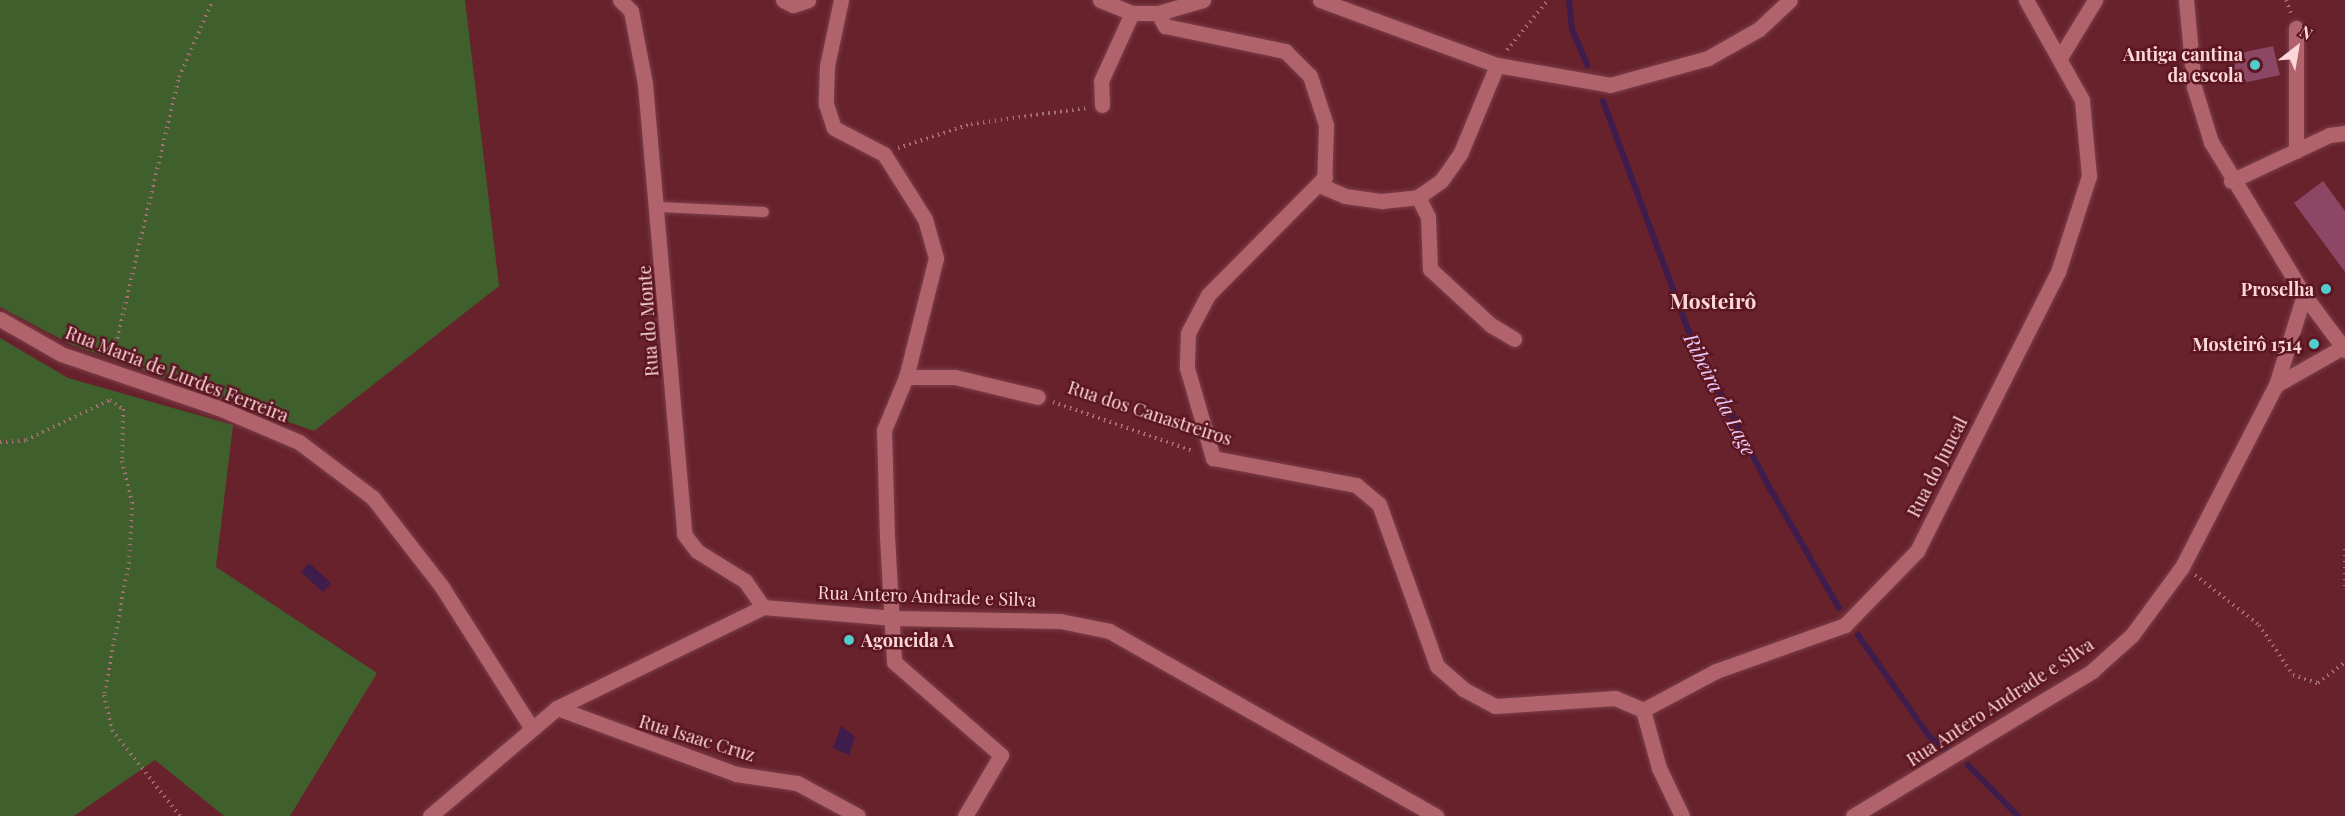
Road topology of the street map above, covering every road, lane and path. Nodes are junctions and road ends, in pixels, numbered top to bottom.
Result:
1 (213, 0) edge
2 (620, 0) edge
3 (783, 0) edge
4 (808, 0) edge
5 (841, 0) edge
6 (1100, 0) edge
7 (1203, 0) edge
8 (1320, 0) edge
9 (1548, 0) edge
10 (1790, 0) edge
11 (2026, 0) edge
12 (2095, 0) edge
13 (2186, 0) edge
14 (1132, 13) junction
15 (1158, 13) junction
16 (2296, 28) dead end
17 (2061, 56) junction
18 (1497, 65) junction
19 (1102, 105) joint
20 (2345, 133) edge
21 (2296, 151) junction
22 (884, 154) junction
23 (1325, 177) junction
24 (2231, 181) junction
25 (1418, 196) junction
26 (659, 207) junction
27 (764, 212) dead end
28 (2304, 295) junction
29 (0, 319) edge
30 (1514, 339) dead end
31 (2344, 348) edge
32 (109, 373) junction
33 (906, 377) junction
34 (2276, 385) junction
35 (1038, 397) joint
36 (0, 442) edge
37 (1213, 458) junction
38 (2345, 549) edge
39 (2182, 567) junction
40 (2345, 588) edge
41 (763, 607) junction
42 (894, 618) junction
43 (2345, 662) edge
44 (557, 708) junction
45 (1643, 710) junction
46 (531, 727) junction
47 (180, 816) edge
48 (430, 816) edge
49 (858, 816) edge
50 (964, 816) edge
51 (1436, 816) edge
52 (1682, 816) edge
53 (1853, 816) edge

1 - 32 path
2 - 26 street, Rua do Monte
3 - 4 street
5 - 22 street
6 - 14 street
7 - 15 street
8 - 18 street
9 - 18 path
10 - 18 street
11 - 17 street, Rua do Juncal
12 - 17 street
13 - 24 street
14 - 15 street
14 - 19 street
15 - 23 street
16 - 21 street
17 - 45 street, Rua do Juncal
18 - 25 street
19 - 22 path
20 - 21 street
21 - 24 street
22 - 33 street
23 - 25 street
23 - 37 street
24 - 28 street
25 - 30 street
26 - 27 lane
26 - 41 street, Rua do Monte
28 - 31 street
28 - 34 street, Rua Antero Andrade e Silva
29 - 32 street, Rua Maria de Lurdes Ferreira
31 - 34 street
32 - 46 street, Rua Maria de Lurdes Ferreira
33 - 35 street
33 - 42 street
34 - 39 street, Rua Antero Andrade e Silva
35 - 37 path, Rua dos Canastreiros
36 - 47 path
37 - 45 street, Rua dos Canastreiros
38 - 40 path
39 - 43 path
39 - 53 street, Rua Antero Andrade e Silva
41 - 42 street, Rua Antero Andrade e Silva
41 - 44 street
42 - 50 street
42 - 51 street, Rua Antero Andrade e Silva
44 - 46 street
44 - 49 street, Rua Isaac Cruz
45 - 52 street
46 - 48 street

